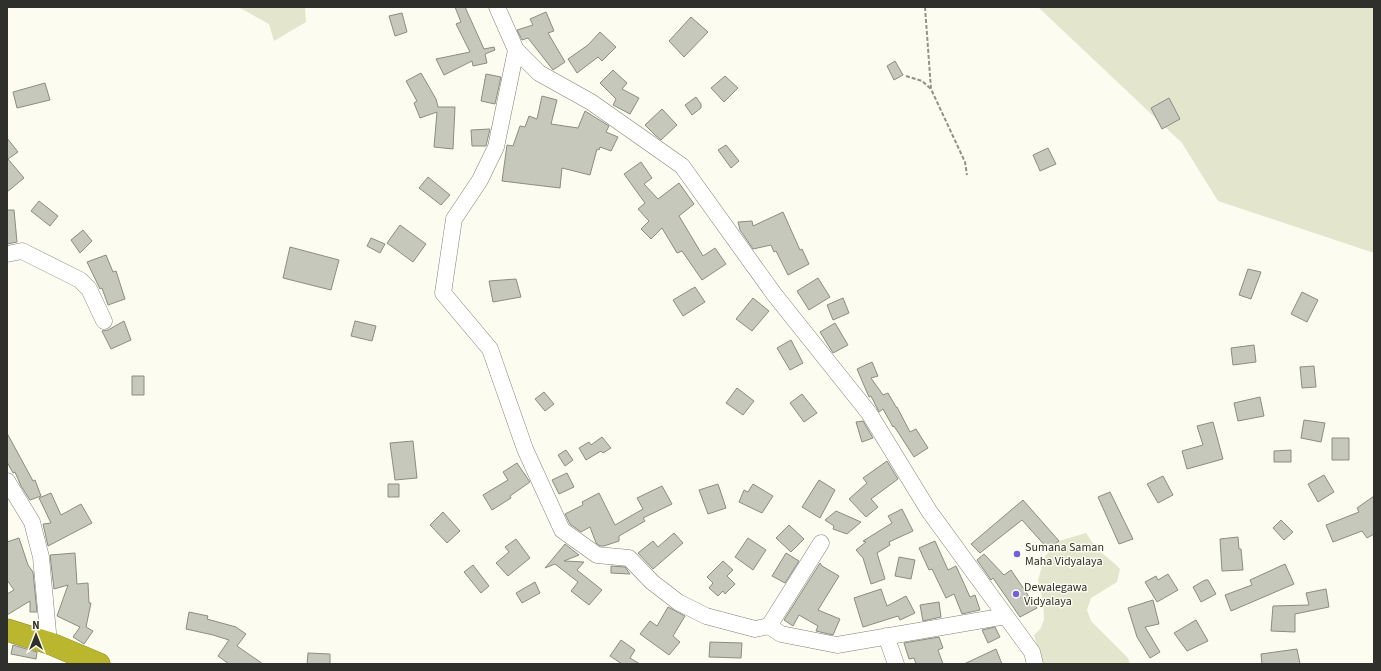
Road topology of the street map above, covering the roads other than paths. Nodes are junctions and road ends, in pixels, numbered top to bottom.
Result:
1 (497, 7) edge
2 (516, 50) junction
3 (7, 254) edge
4 (104, 321) dead end
5 (7, 481) edge
6 (821, 543) dead end
7 (1006, 616) junction
8 (769, 626) junction
9 (7, 630) edge
10 (886, 636) junction
11 (49, 643) junction
12 (92, 663) edge
13 (896, 664) edge
14 (1035, 664) edge

1 - 2 street
2 - 7 street
2 - 8 street
3 - 4 street
5 - 11 street
6 - 8 street
7 - 10 street
7 - 14 street
8 - 10 street
9 - 11 highway
10 - 13 street
11 - 12 highway

